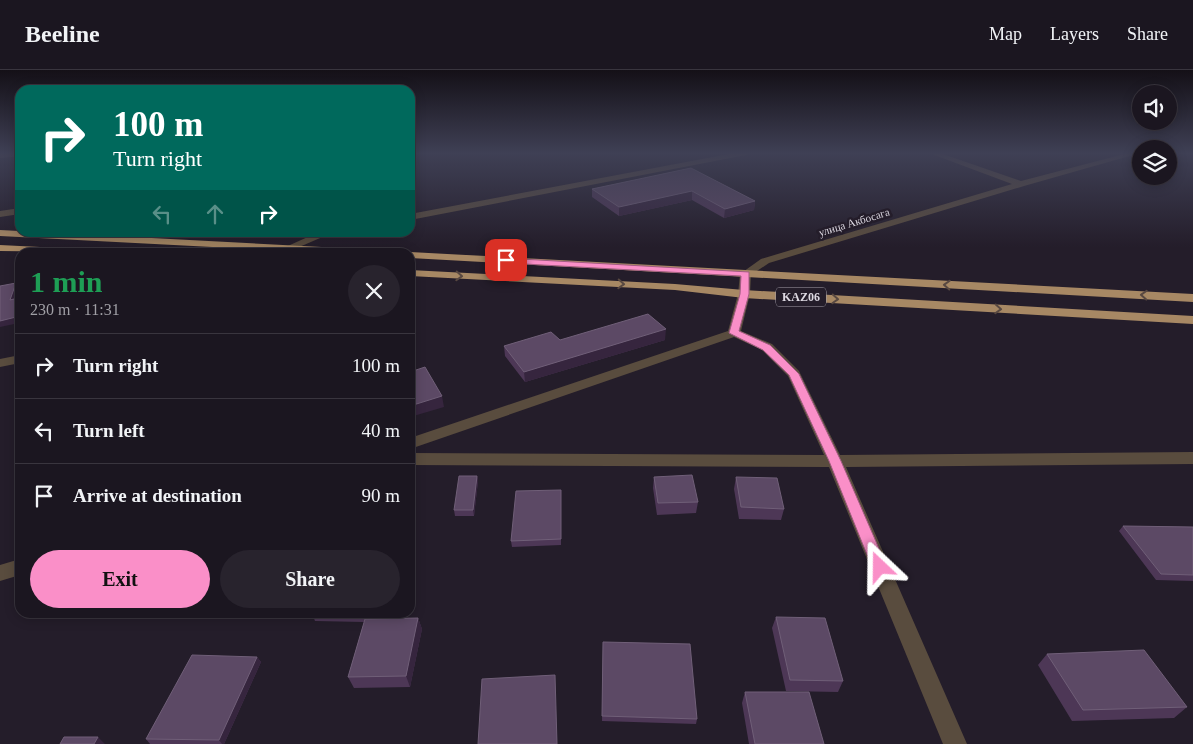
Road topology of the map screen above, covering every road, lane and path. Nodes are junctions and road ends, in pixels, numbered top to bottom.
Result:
1 (581, 184) edge
2 (1019, 184) edge
3 (15, 211) edge
4 (0, 214) edge
5 (415, 216) edge
6 (0, 233) edge
7 (15, 234) edge
8 (72, 237) edge
9 (316, 237) edge
10 (0, 248) edge
11 (268, 248) edge
12 (289, 248) edge
13 (15, 249) edge
14 (415, 255) edge
15 (415, 273) edge
16 (746, 274) junction
17 (744, 294) junction
18 (1193, 298) edge
19 (1193, 320) edge
20 (734, 333) junction
21 (15, 360) edge
22 (0, 363) edge
23 (415, 442) edge
24 (1193, 458) edge
25 (415, 459) edge
26 (835, 461) junction
27 (15, 568) edge
28 (0, 573) edge
29 (955, 744) edge

1 - 5 street
2 - 16 street, улица Акбосага
3 - 4 street
6 - 7 highway
8 - 11 highway
9 - 12 street
10 - 13 highway
14 - 16 highway, KАZ06
15 -> 17 highway, KАZ06
16 - 17 street
18 -> 16 highway, KАZ06
17 -> 19 highway, KАZ06
17 - 20 street
20 - 23 street
20 - 26 street
21 - 22 street
24 - 26 street
25 - 26 street
26 - 29 street
27 - 28 street

